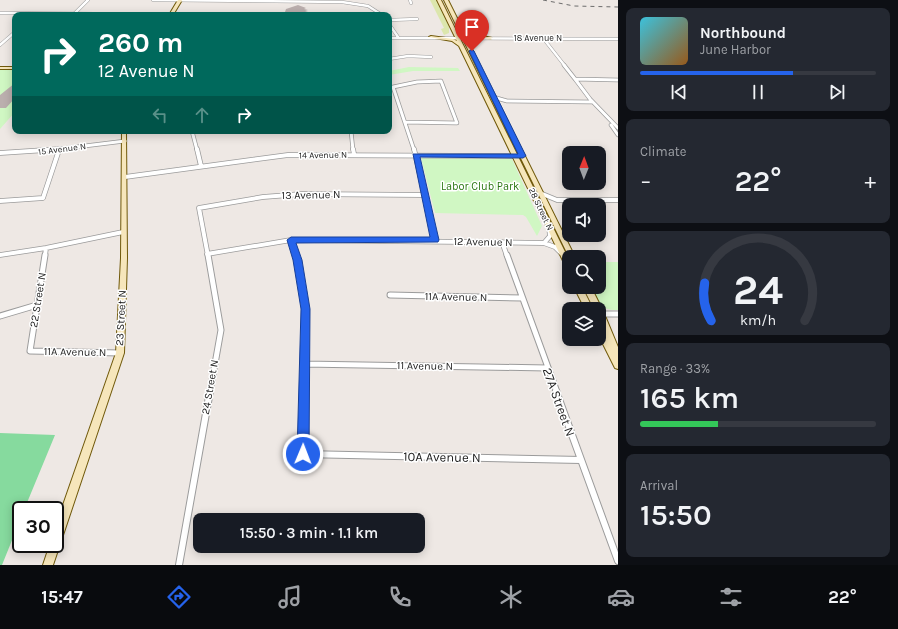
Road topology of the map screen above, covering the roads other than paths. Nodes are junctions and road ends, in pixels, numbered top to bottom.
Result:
1 (88, 0) edge
2 (153, 0) edge
3 (180, 0) edge
4 (256, 0) edge
5 (439, 0) edge
6 (446, 0) edge
7 (333, 1) edge
8 (76, 12) edge
9 (173, 12) edge
10 (377, 12) edge
11 (0, 13) edge
12 (12, 13) edge
13 (447, 17) junction
14 (417, 19) dead end
15 (392, 20) edge
16 (452, 26) junction
17 (392, 28) edge
18 (462, 31) junction
19 (12, 35) edge
20 (398, 37) junction
21 (431, 37) junction
22 (458, 37) junction
23 (465, 37) junction
24 (392, 38) edge
25 (490, 38) junction
26 (543, 38) junction
27 (618, 39) edge
28 (0, 45) edge
29 (463, 48) junction
30 (472, 51) junction
31 (431, 57) dead end
32 (392, 59) edge
33 (479, 64) junction
34 (0, 68) edge
35 (12, 68) edge
36 (575, 80) junction
37 (618, 80) edge
38 (493, 97) junction
39 (507, 101) junction
40 (592, 102) junction
41 (496, 105) junction
42 (607, 118) junction
43 (405, 122) junction
44 (618, 128) edge
45 (617, 133) edge
46 (124, 134) edge
47 (194, 134) edge
48 (351, 134) edge
49 (124, 141) junction
50 (59, 150) junction
51 (0, 154) edge
52 (354, 154) junction
53 (416, 155) junction
54 (520, 156) junction
55 (201, 166) junction
56 (125, 177) junction
57 (540, 193) junction
58 (424, 195) junction
59 (557, 200) junction
60 (618, 200) edge
61 (0, 201) edge
62 (546, 206) junction
63 (199, 208) joint
64 (549, 226) junction
65 (123, 232) junction
66 (291, 240) junction
67 (435, 240) junction
68 (502, 242) junction
69 (544, 243) junction
70 (46, 248) junction
71 (568, 250) edge
72 (562, 252) edge
73 (0, 254) edge
74 (207, 254) junction
75 (562, 254) edge
76 (390, 295) dead end
77 (522, 298) junction
78 (37, 305) junction
79 (606, 313) edge
80 (618, 314) edge
81 (0, 316) edge
82 (606, 328) edge
83 (606, 342) edge
84 (30, 351) joint
85 (120, 353) junction
86 (618, 356) edge
87 (304, 364) junction
88 (618, 365) edge
89 (547, 368) junction
90 (581, 460) junction
91 (64, 518) edge
92 (52, 553) edge
93 (618, 561) edge
94 (48, 565) edge
95 (178, 565) edge

1 - 8 street
2 - 3 street
3 - 4 street
3 - 9 main road
4 - 7 street
5 - 13 main road, 28 Street N
6 - 18 main road, 28 Street N
7 - 10 street
11 - 12 street
13 - 16 main road, 28 Street N
13 - 23 main road
14 - 15 street
16 - 21 main road
16 - 22 main road, 28 Street N
17 - 20 street
18 - 23 main road, 28 Street N
18 - 25 main road
19 - 28 street
20 - 21 street, 18 Avenue N
20 - 24 street, 18 Avenue N
21 - 22 street, 18 Avenue N
21 - 29 main road
22 - 23 street, 18 Avenue N
22 - 29 main road, 28 Street N
22 - 33 main road
23 - 25 street, 18 Avenue N
23 - 30 main road, 28 Street N
25 - 26 street, 18 Avenue N
25 - 30 main road
26 - 27 street, 18 Avenue N
26 - 36 street
29 - 54 main road, 28 Street N
30 - 33 main road, 28 Street N
31 - 32 street
33 - 38 main road, 28 Street N
34 - 35 main road
36 - 37 street
36 - 40 street
38 - 39 street
38 - 41 main road, 28 Street N
39 - 40 street
39 - 41 street
40 - 42 street
41 - 54 main road, 28 Street N
42 - 44 street
42 - 45 street
43 - 43 street
43 - 53 street
46 - 49 main road, 23 Street N
47 - 55 street
48 - 52 street
49 - 50 street, 15 Avenue N
49 - 56 main road, 23 Street N
50 - 51 street, 15 Avenue N
50 - 61 street
52 - 53 street, 14 Avenue N
52 - 55 street, 14 Avenue N
53 - 54 street, 14 Avenue N
53 - 58 street
54 - 57 main road, 28 Street N
54 - 64 main road, 28 Street N
55 - 56 street, 14 Avenue N
56 - 65 main road, 23 Street N
57 - 59 street
57 - 62 main road, 28 Street N
58 - 63 street, 13 Avenue N
58 - 67 street
59 - 60 street
59 - 62 street
62 - 71 main road, 28 Street N
63 - 74 street, 24 Street N
64 - 69 street
64 - 72 main road, 28 Street N
65 - 70 street
65 - 85 main road, 23 Street N
66 - 67 street, 12 Avenue N
66 - 74 street, 12 Avenue N
66 - 87 street
67 - 68 street, 12 Avenue N
68 - 69 street, 12 Avenue N
68 - 77 street, 27A Street N
69 - 75 street, 12 Avenue N
70 - 73 street
70 - 78 street, 22 Street N
74 - 95 street, 24 Street N
76 - 77 street, 11A Avenue N
77 - 89 street, 27A Street N
78 - 81 street
78 - 84 street, 22 Street N
79 - 80 street
82 - 86 main road
83 - 88 main road
84 - 85 street, 11A Avenue N
85 - 91 main road, 23 Street N
87 - 89 street, 11 Avenue N
87 - 90 street, 10A Avenue N
89 - 90 street, 27A Street N
90 - 93 street, 27A Street N
92 - 94 main road, 23 Street N

